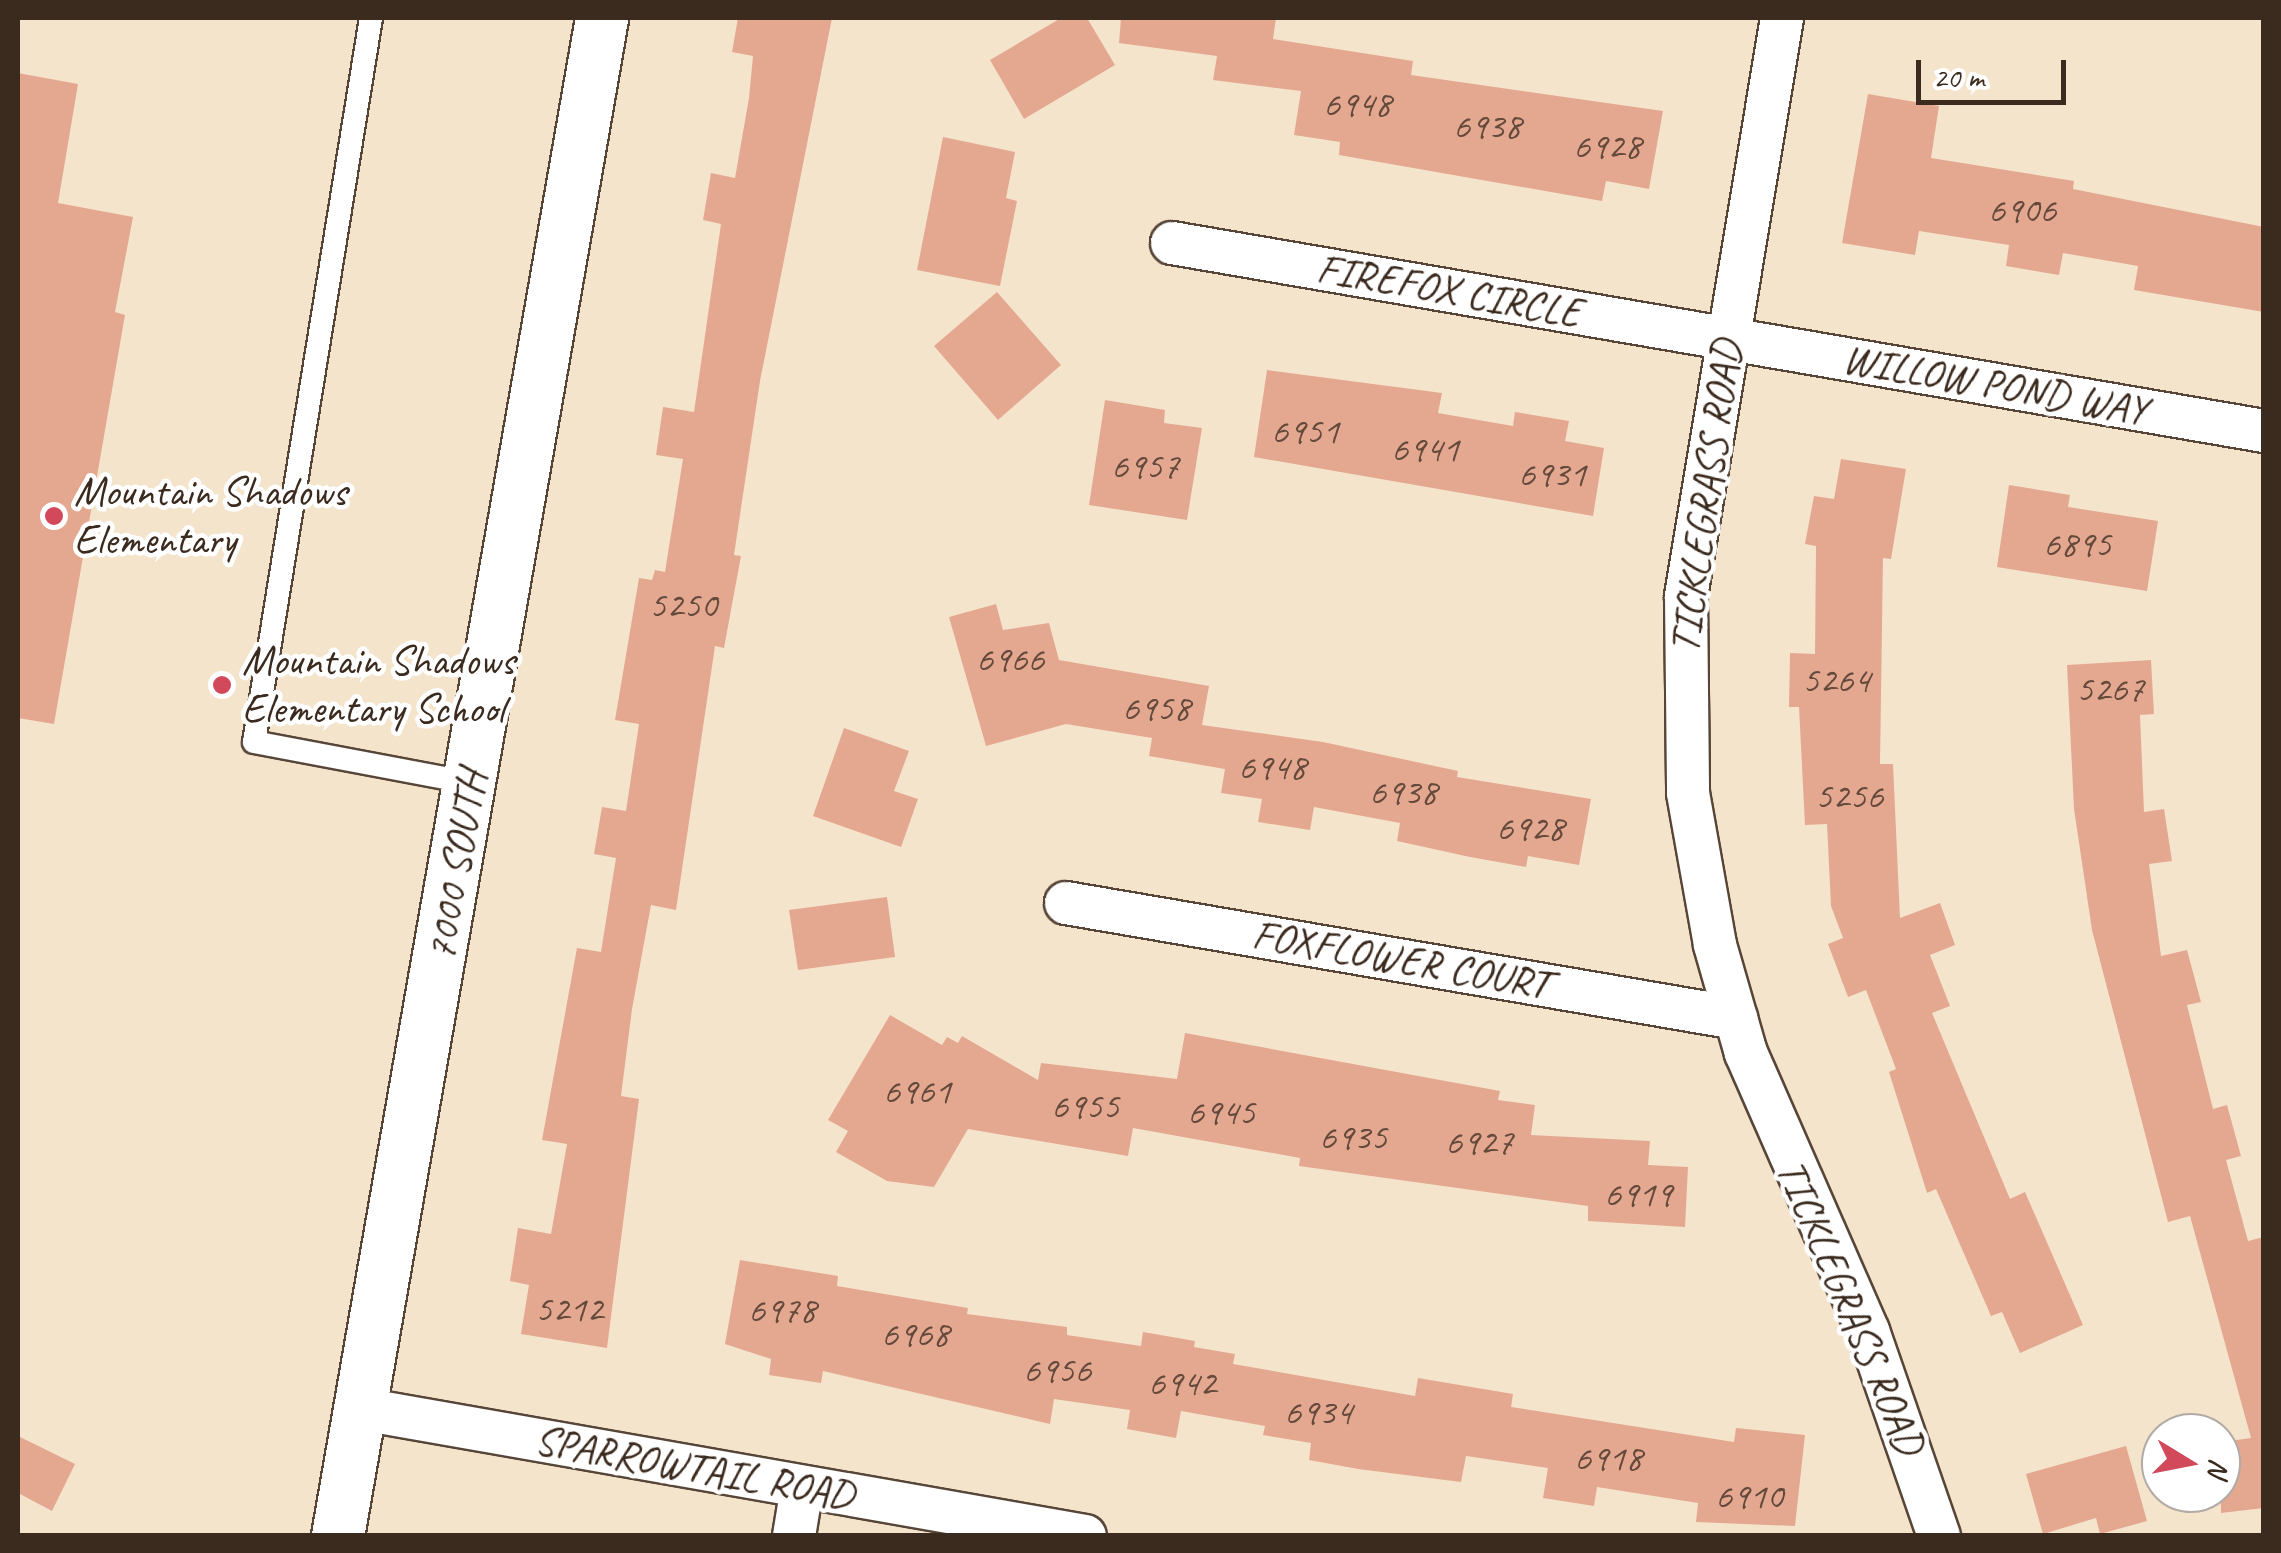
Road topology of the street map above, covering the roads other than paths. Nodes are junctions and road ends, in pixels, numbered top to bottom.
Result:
1 (371, 18) edge
2 (602, 18) edge
3 (1782, 18) edge
4 (1172, 243) dead end
5 (1727, 340) junction
6 (2264, 431) edge
7 (472, 782) junction
8 (1066, 903) dead end
9 (1736, 1018) junction
10 (362, 1409) junction
11 (802, 1487) junction
12 (338, 1536) edge
13 (794, 1536) edge
14 (1085, 1536) edge
15 (1939, 1536) edge

1 - 7 lane
2 - 7 street, 7000 SOUTH
3 - 5 street, TICKLEGRASS ROAD
4 - 5 street, FIREFOX CIRCLE
5 - 6 street, WILLOW POND WAY
5 - 9 street, TICKLEGRASS ROAD
7 - 10 street, 7000 SOUTH
8 - 9 street, FOXFLOWER COURT
9 - 15 street, TICKLEGRASS ROAD
10 - 11 street, SPARROWTAIL ROAD
10 - 12 street, 7000 SOUTH
11 - 13 street
11 - 14 street, SPARROWTAIL ROAD

